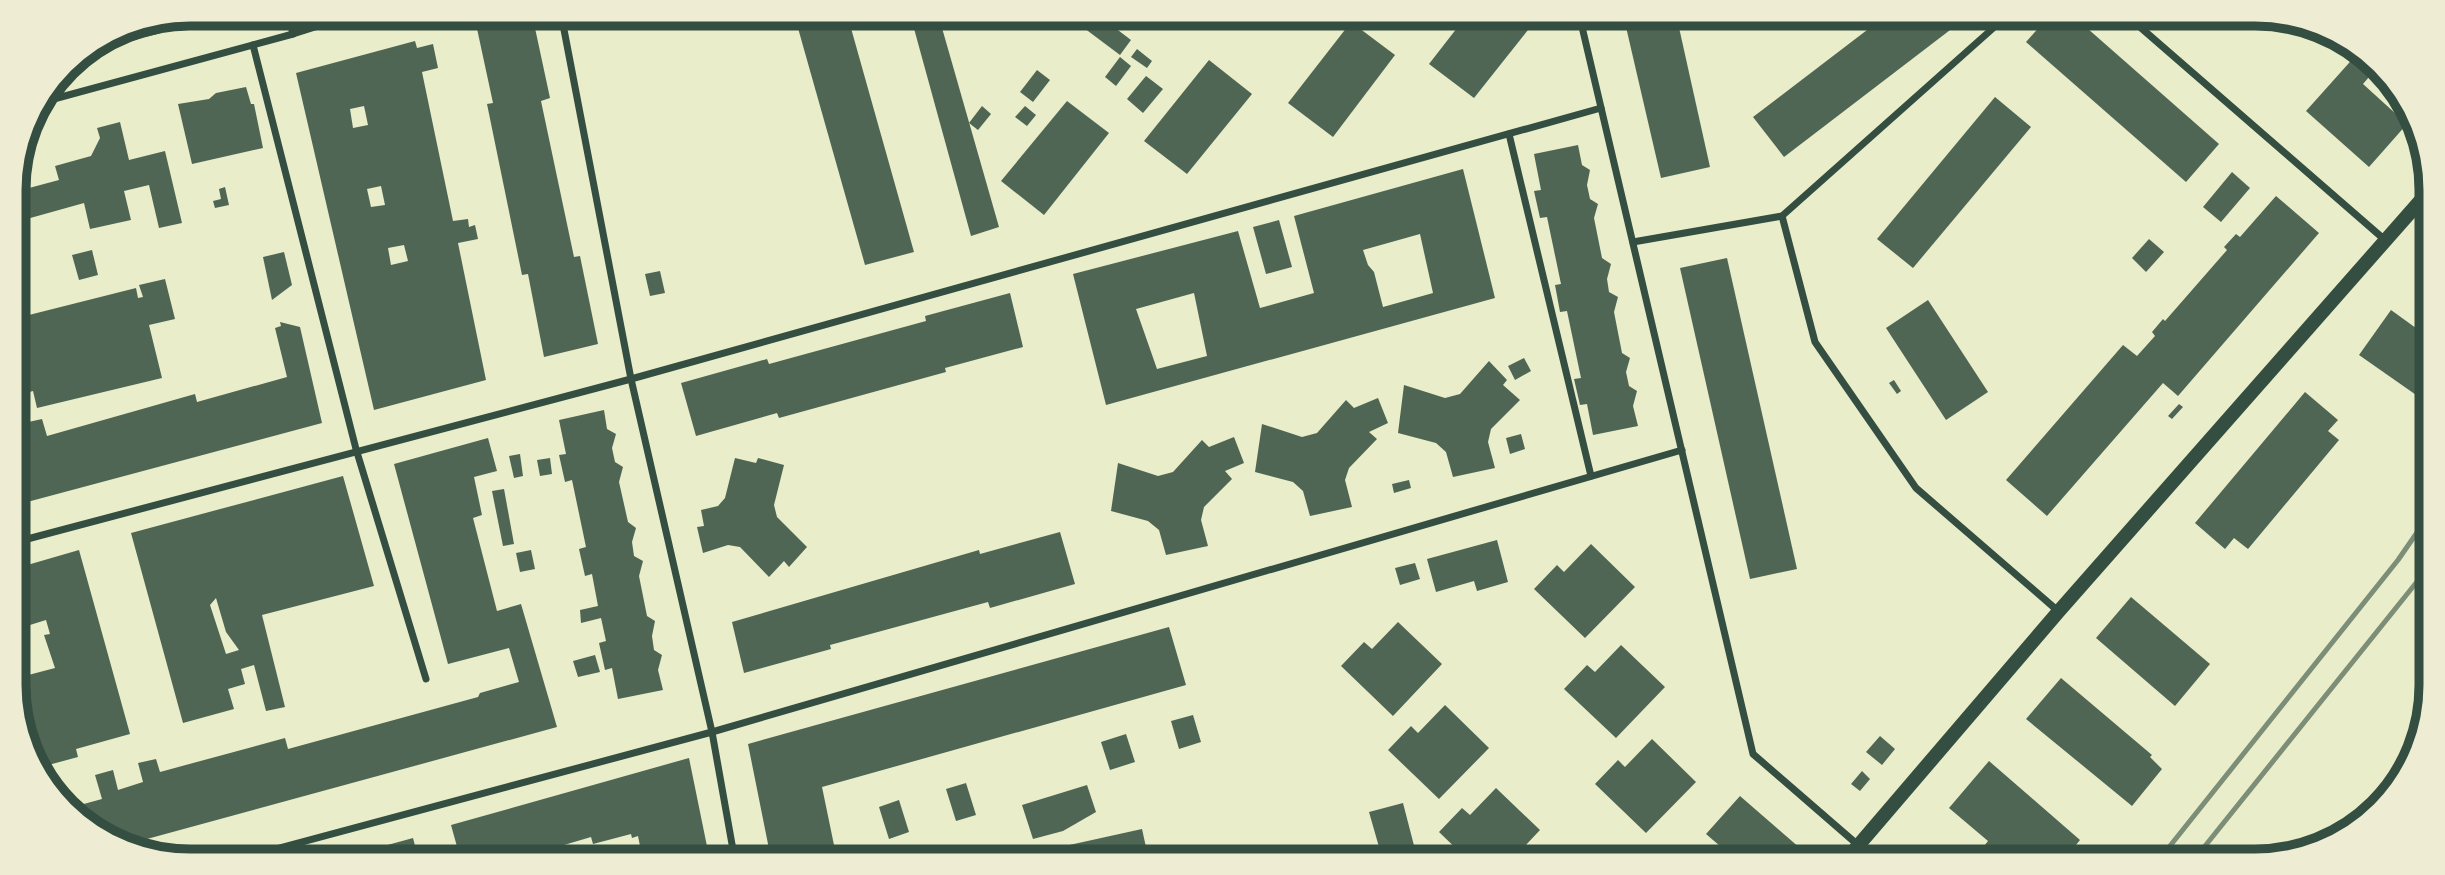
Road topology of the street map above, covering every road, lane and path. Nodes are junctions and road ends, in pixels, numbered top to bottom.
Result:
1 (291, 26) edge
2 (318, 26) edge
3 (563, 26) edge
4 (1582, 26) edge
5 (1996, 26) edge
6 (2138, 26) edge
7 (293, 34) junction
8 (253, 45) junction
9 (54, 99) edge
10 (1601, 108) junction
11 (1509, 134) junction
12 (2419, 202) edge
13 (1782, 216) junction
14 (2385, 240) junction
15 (1633, 242) junction
16 (631, 379) junction
17 (356, 450) junction
18 (1682, 450) junction
19 (1591, 476) junction
20 (26, 539) edge
21 (2059, 611) junction
22 (426, 679) dead end
23 (712, 732) junction
24 (1859, 845) junction
25 (1856, 848) edge
26 (276, 849) edge
27 (733, 849) edge

1 - 7 street
2 - 7 street
3 - 16 street
4 - 10 street
5 - 13 street
6 - 14 street
7 - 8 street
8 - 9 street
8 - 17 street
10 - 11 street
10 - 15 street
11 - 16 street
11 - 19 street
12 - 14 main road
13 - 15 street
13 - 21 street
14 - 21 main road
15 - 18 street
16 - 17 street
16 - 23 street
17 - 20 street
17 - 22 street
18 - 19 street
18 - 24 street
19 - 23 street
21 - 24 main road
23 - 26 street
23 - 27 street
24 - 25 main road

